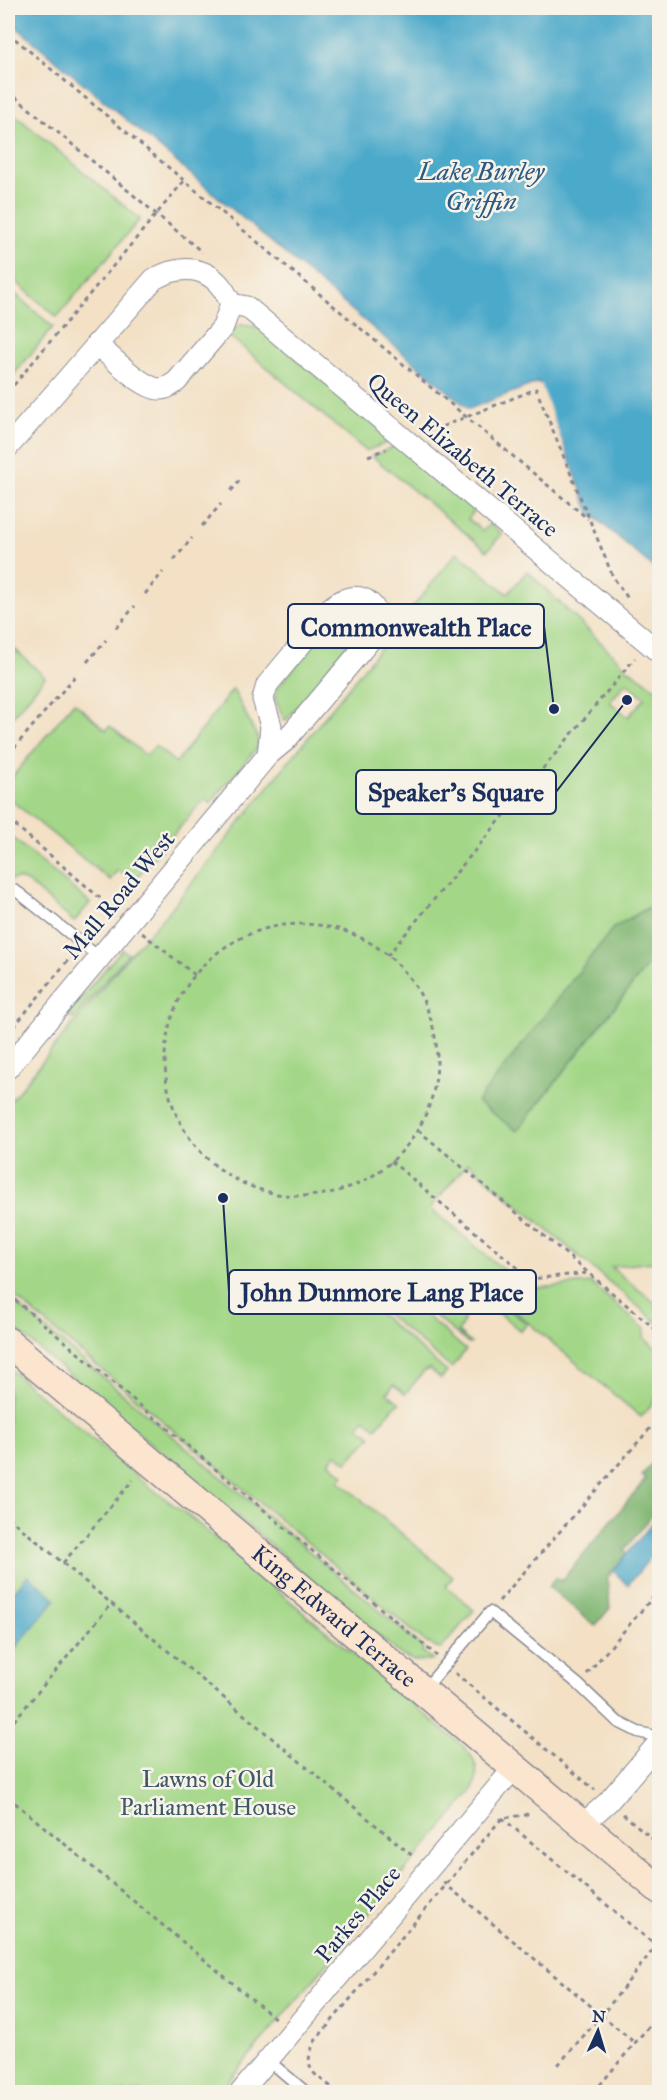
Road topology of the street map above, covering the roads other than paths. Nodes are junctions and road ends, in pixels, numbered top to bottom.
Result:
1 (231, 304) junction
2 (96, 344) junction
3 (8, 447) edge
4 (653, 648) edge
5 (268, 754) junction
6 (8, 893) edge
7 (100, 958) junction
8 (8, 1068) edge
9 (8, 1342) edge
10 (422, 1691) junction
11 (658, 1746) edge
12 (514, 1768) junction
13 (608, 1802) junction
14 (582, 1825) junction
15 (604, 1844) junction
16 (660, 1890) edge
17 (268, 2060) junction
18 (241, 2092) edge
19 (306, 2092) edge

1 - 2 street
1 - 2 street
1 - 4 street, Queen Elizabeth Terrace
2 - 3 street
5 - 5 street, Mall Road West
5 - 7 street, Mall Road West
6 - 7 lane
7 - 8 street, Mall Road West
9 - 10 main road, King Edward Terrace
10 - 11 lane
10 - 12 main road, King Edward Terrace
11 - 13 street
12 - 14 main road, King Edward Terrace
12 - 17 street, Parkes Place
13 - 14 street
13 - 15 street
14 - 15 main road, King Edward Terrace
15 - 16 main road, King Edward Terrace
17 - 18 street, Parkes Place
17 - 19 lane

